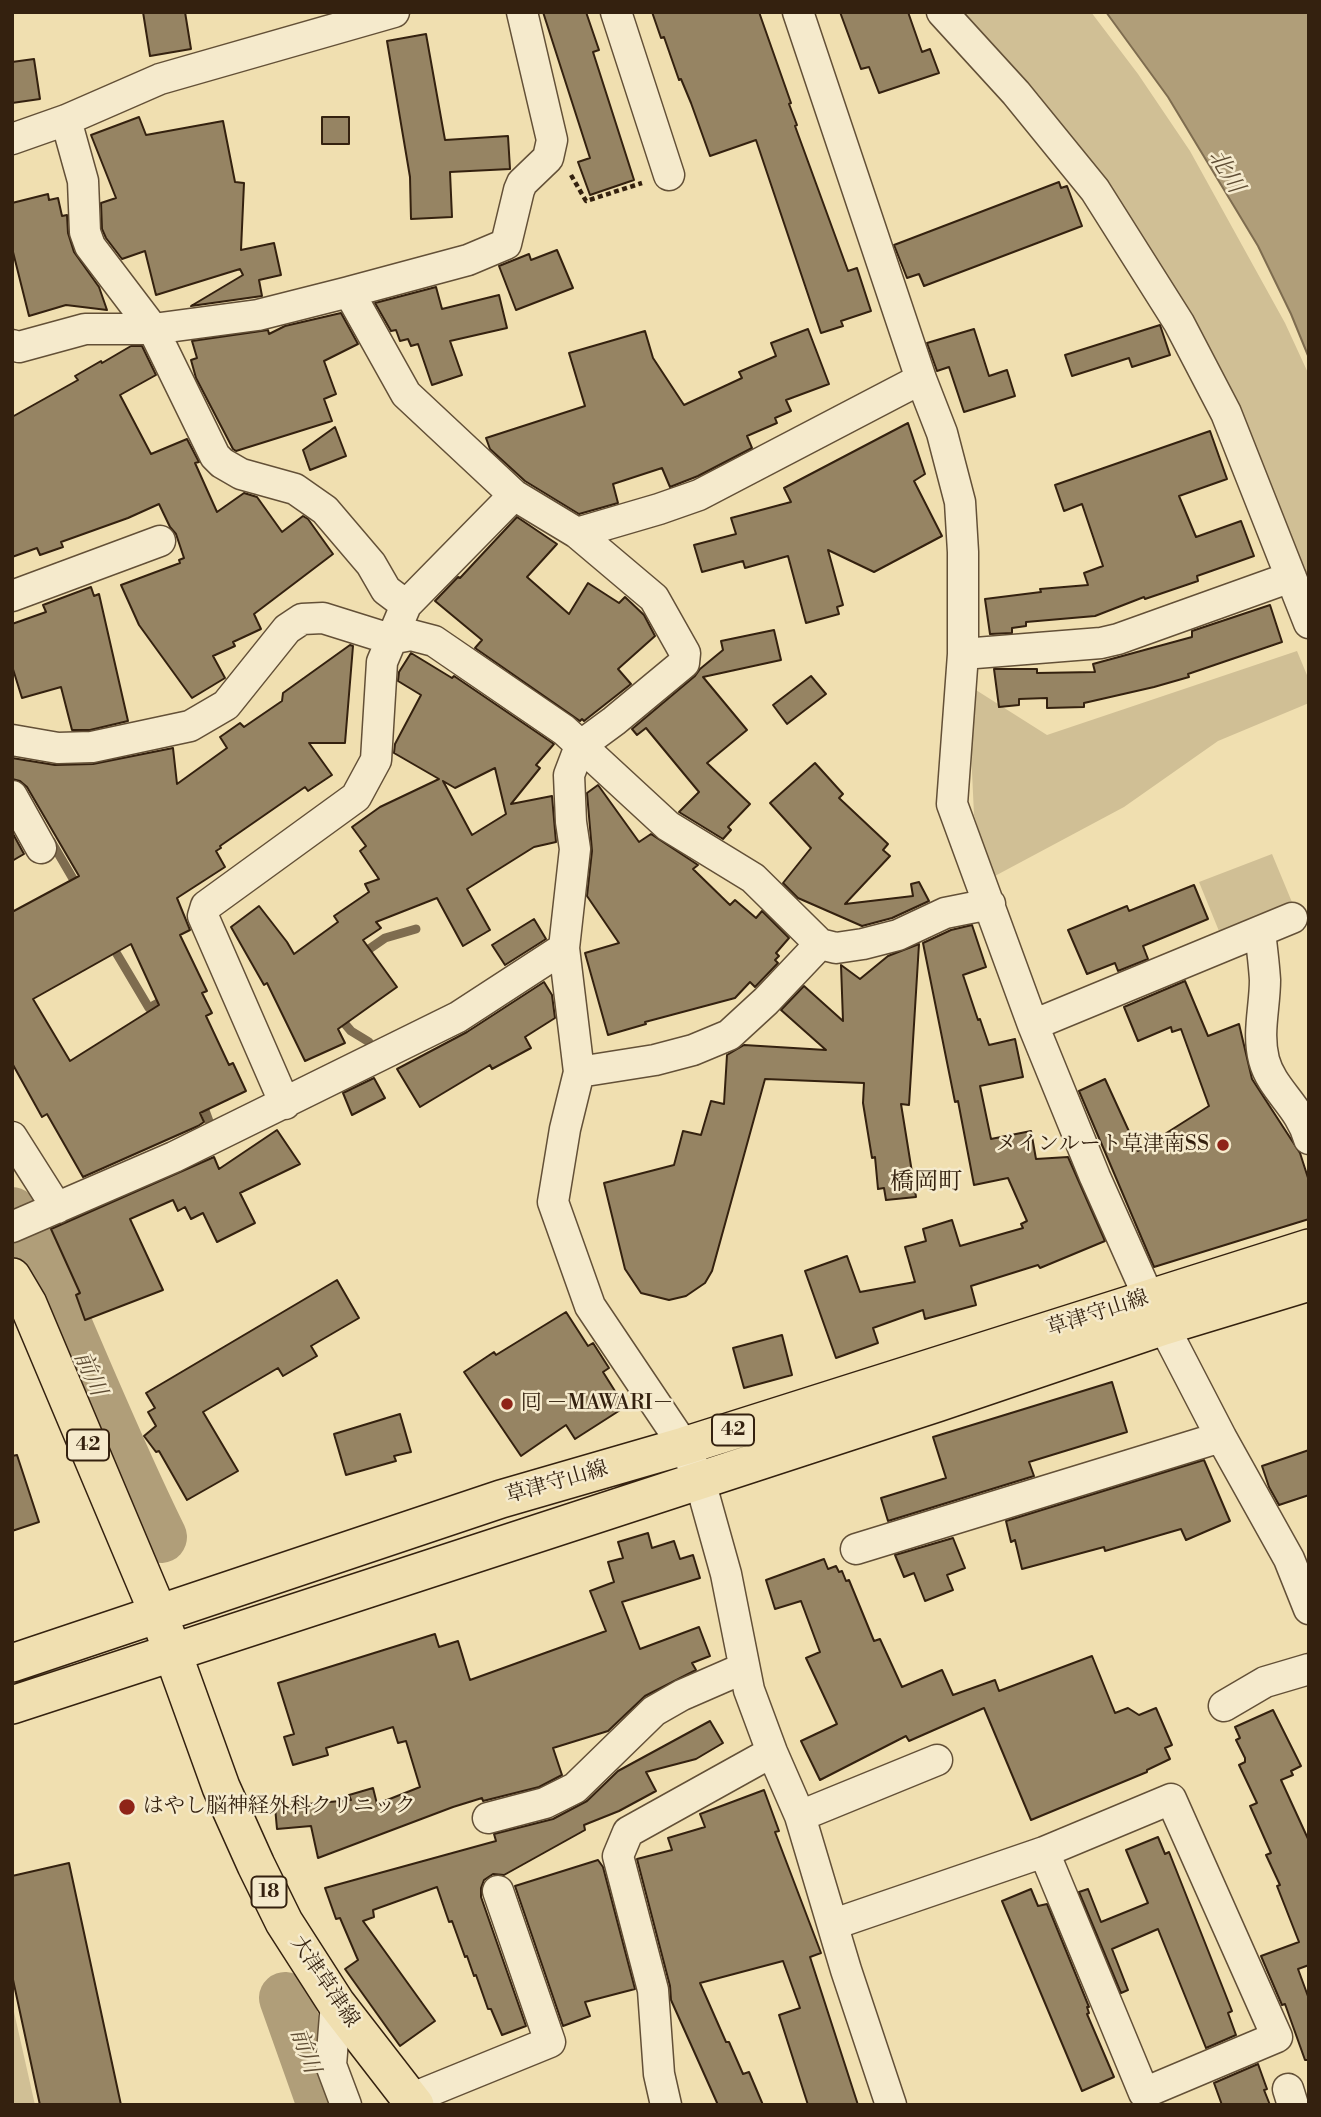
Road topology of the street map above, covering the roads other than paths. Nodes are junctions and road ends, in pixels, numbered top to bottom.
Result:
1 (394, 12) edge
2 (522, 12) edge
3 (616, 12) edge
4 (797, 12) edge
5 (942, 12) edge
6 (66, 120) junction
7 (12, 139) edge
8 (669, 174) road end
9 (349, 292) junction
10 (153, 329) junction
11 (13, 345) edge
12 (920, 379) junction
13 (514, 495) junction
14 (577, 533) junction
15 (160, 541) dead end
16 (1291, 577) junction
17 (12, 596) edge
18 (406, 605) junction
19 (1309, 623) edge
20 (390, 639) junction
21 (963, 654) junction
22 (12, 740) edge
23 (580, 746) junction
24 (12, 796) edge
25 (40, 848) dead end
26 (990, 904) junction
27 (1292, 918) dead end
28 (1260, 932) junction
29 (820, 944) junction
30 (564, 948) junction
31 (1033, 1025) junction
32 (579, 1072) junction
33 (285, 1104) junction
34 (12, 1137) edge
35 (1309, 1139) edge
36 (57, 1208) junction
37 (12, 1227) edge
38 (1309, 1248) edge
39 (12, 1278) edge
40 (1309, 1282) edge
41 (1157, 1312) junction
42 (1221, 1437) junction
43 (684, 1446) junction
44 (700, 1481) junction
45 (856, 1549) dead end
46 (1299, 1556) edge
47 (1309, 1609) edge
48 (159, 1615) junction
49 (172, 1654) junction
50 (12, 1663) edge
51 (744, 1668) junction
52 (1309, 1669) edge
53 (12, 1705) edge
54 (1224, 1706) dead end
55 (772, 1752) junction
56 (937, 1760) dead end
57 (800, 1816) junction
58 (488, 1818) dead end
59 (1044, 1852) junction
60 (498, 1891) dead end
61 (834, 1924) junction
62 (336, 2003) junction
63 (412, 2102) edge
64 (346, 2105) edge
65 (666, 2105) edge
66 (891, 2105) edge

1 - 6 street
2 - 9 street
3 - 8 street
4 - 12 street
5 - 16 street
6 - 7 street
6 - 10 street
9 - 10 street
9 - 13 street
10 - 11 street
10 - 18 street
12 - 14 street
12 - 21 street
13 - 14 street
13 - 18 street
14 - 23 street
15 - 17 street
16 - 19 street
16 - 21 street
18 - 20 street
20 - 22 street
20 - 23 street
20 - 33 street
21 - 26 street
23 - 29 street
23 - 30 street
24 - 25 street
26 - 29 street
26 - 31 street
27 - 28 street
28 - 31 street
28 - 35 street
29 - 32 street
30 - 32 street
30 - 33 street
31 - 41 street
32 - 43 street
33 - 36 street
34 - 36 street
36 - 37 street
38 - 41 main road, 草津守山線 / 42
39 - 48 main road, 42
40 - 41 main road, 草津守山線 / 42
41 - 42 street
41 - 43 main road, 草津守山線 / 42
41 - 44 main road, 草津守山線 / 42
42 - 45 street
42 - 46 street
43 - 44 street
43 - 48 main road, 草津守山線 / 42
44 - 49 main road, 草津守山線 / 42
44 - 51 street
46 - 47 street
48 - 49 main road, 大津草津線 / 18
48 - 50 main road
49 - 53 main road
49 - 62 main road, 大津草津線 / 18
51 - 55 street
51 - 58 street
52 - 54 street
55 - 57 street
55 - 65 street
56 - 57 street
57 - 61 street
59 - 59 street
59 - 61 street
60 - 63 street
61 - 66 street
62 - 63 main road, 大津草津線 / 18
62 - 64 street

